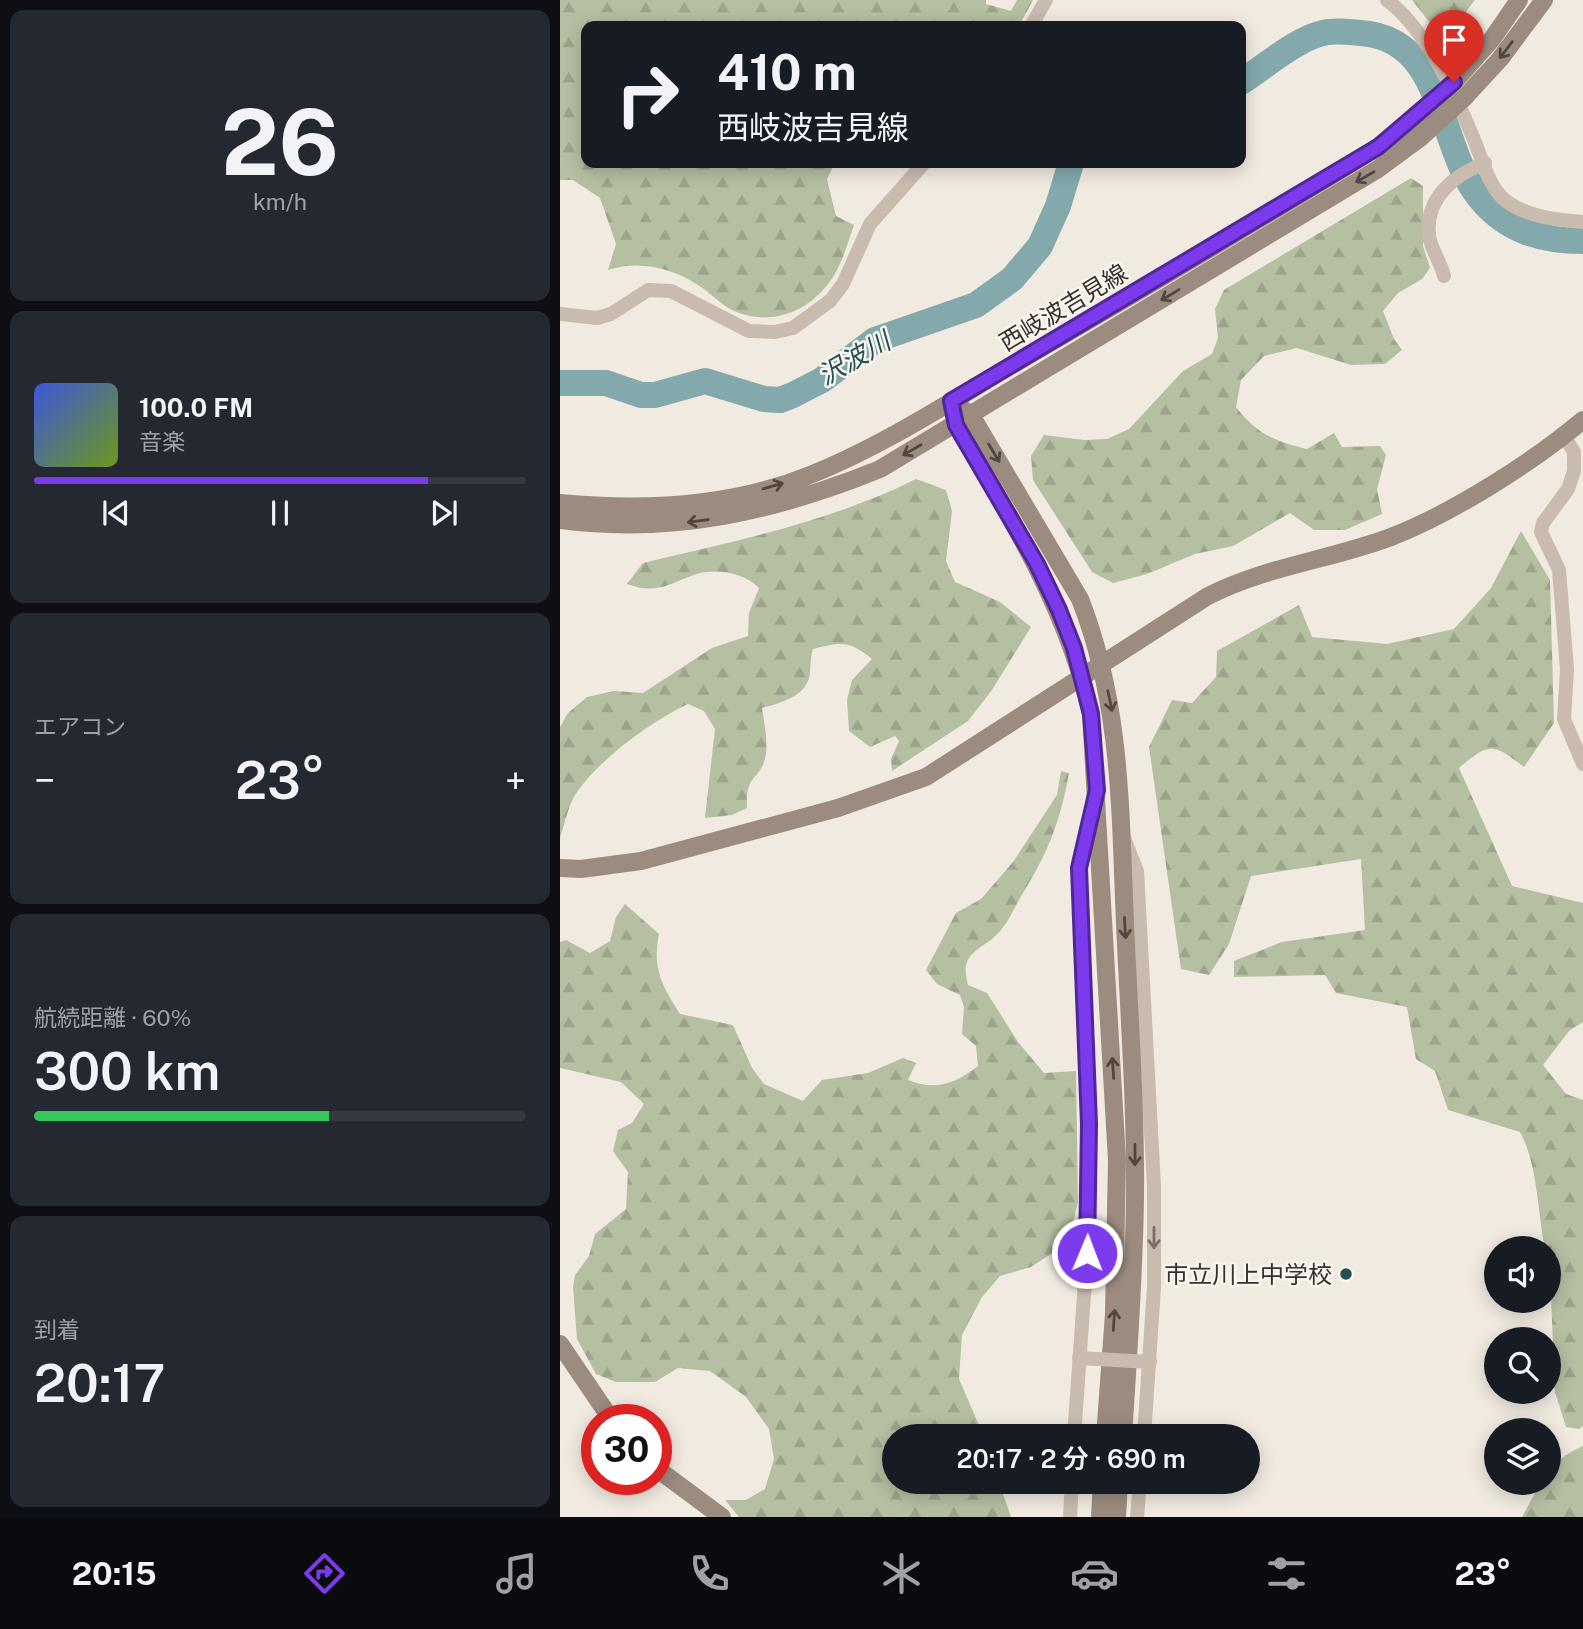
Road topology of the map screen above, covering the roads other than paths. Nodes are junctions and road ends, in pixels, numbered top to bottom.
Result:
1 (1046, 0) edge
2 (1387, 0) edge
3 (1519, 0) edge
4 (1544, 0) edge
5 (1034, 21) edge
6 (1460, 90) junction
7 (1481, 164) junction
8 (920, 168) edge
9 (1583, 222) edge
10 (1444, 276) dead end
11 (560, 314) edge
12 (951, 401) junction
13 (1583, 419) edge
14 (964, 420) junction
15 (1564, 436) junction
16 (560, 503) edge
17 (560, 520) edge
18 (1102, 666) junction
19 (1083, 679) junction
20 (1583, 764) edge
21 (1097, 790) junction
22 (1121, 831) junction
23 (560, 868) edge
24 (560, 1344) edge
25 (1079, 1358) junction
26 (1150, 1362) junction
27 (601, 1404) edge
28 (1075, 1424) edge
29 (1106, 1424) edge
30 (1124, 1424) edge
31 (1145, 1424) edge
32 (672, 1480) edge
33 (1071, 1494) edge
34 (1101, 1494) edge
35 (1118, 1494) edge
36 (1139, 1494) edge
37 (722, 1517) edge
38 (1070, 1517) edge
39 (1100, 1517) edge
40 (1117, 1517) edge
41 (1137, 1517) edge

1 - 5 street
2 - 7 street
3 - 6 street, 西岐波吉見線
4 -> 6 street, 西岐波吉見線
6 - 12 street, 西岐波吉見線, bridge
6 -> 14 street, 西岐波吉見線, bridge
7 - 9 street
7 - 10 street
8 - 11 street
12 - 14 street
16 -> 12 street, 西岐波吉見線
13 - 15 street
14 -> 17 street, 西岐波吉見線
14 -> 18 street
14 - 19 street
15 - 18 street
15 - 20 street
18 - 19 street
18 -> 22 street
19 - 21 street
19 - 23 street
21 - 25 street
29 -> 21 street
22 -> 26 street
22 -> 30 street
24 - 27 street
25 - 26 street, bridge
25 - 28 street
26 - 31 street
32 - 37 street
33 - 38 street
34 - 39 street
35 - 40 street
36 - 41 street

